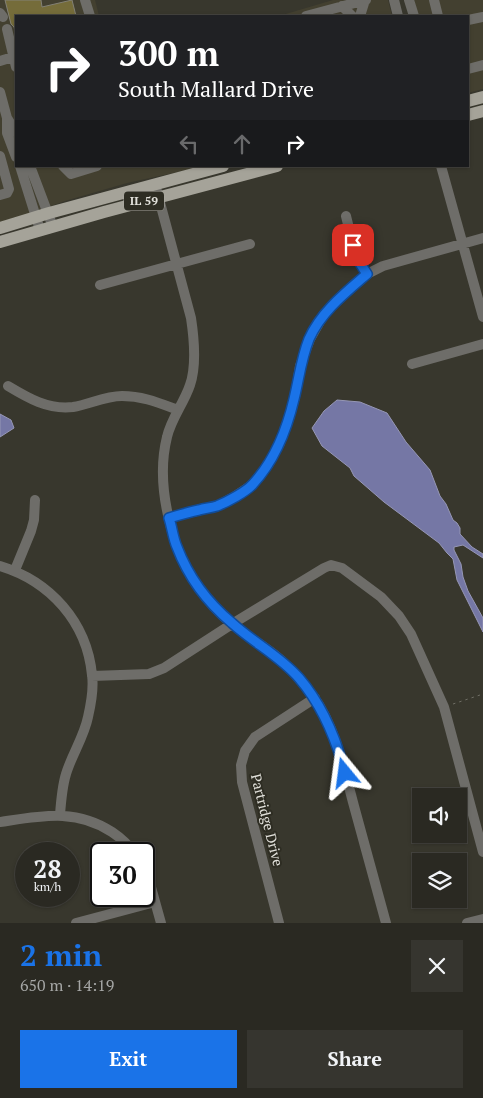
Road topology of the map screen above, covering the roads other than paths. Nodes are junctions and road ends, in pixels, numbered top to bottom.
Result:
1 (85, 0) edge
2 (365, 0) edge
3 (394, 0) edge
4 (409, 0) edge
5 (434, 0) edge
6 (342, 6) junction
7 (90, 15) edge
8 (310, 15) edge
9 (351, 15) edge
10 (360, 15) edge
11 (398, 15) edge
12 (414, 15) edge
13 (438, 15) edge
14 (483, 16) edge
15 (469, 20) edge
16 (4, 30) edge
17 (15, 60) edge
18 (0, 61) edge
19 (483, 65) edge
20 (469, 69) edge
21 (0, 92) edge
22 (483, 97) edge
23 (469, 102) edge
24 (483, 111) edge
25 (469, 115) edge
26 (8, 118) edge
27 (15, 130) edge
28 (15, 153) edge
29 (0, 156) edge
30 (20, 167) edge
31 (30, 167) edge
32 (64, 167) edge
33 (94, 167) edge
34 (219, 167) edge
35 (273, 167) edge
36 (441, 167) edge
37 (155, 184) junction
38 (3, 194) edge
39 (158, 197) junction
40 (49, 213) junction
41 (346, 216) dead end
42 (36, 218) junction
43 (53, 226) junction
44 (0, 228) edge
45 (40, 230) junction
46 (483, 238) edge
47 (0, 242) edge
48 (250, 244) dead end
49 (462, 244) junction
50 (176, 264) junction
51 (367, 274) junction
52 (100, 285) dead end
53 (483, 317) edge
54 (483, 344) edge
55 (412, 364) dead end
56 (8, 386) dead end
57 (178, 410) junction
58 (35, 500) dead end
59 (169, 518) junction
60 (0, 566) edge
61 (15, 570) junction
62 (232, 624) junction
63 (92, 676) junction
64 (315, 698) junction
65 (60, 815) junction
66 (0, 822) edge
67 (124, 842) edge
68 (483, 852) edge
69 (155, 902) edge
70 (136, 907) edge
71 (483, 919) edge
72 (76, 923) edge
73 (161, 923) edge
74 (280, 923) edge
75 (386, 923) edge
76 (467, 923) edge

1 - 7 street
2 - 6 street
2 - 10 street
3 - 11 street
4 - 12 street
5 - 13 street
6 - 8 street
6 - 9 street
14 - 15 street
16 - 17 street
17 - 18 street
19 - 20 street
21 - 26 street
22 - 23 main road
24 - 25 main road
26 - 27 street
26 - 28 street
29 - 38 street
30 - 42 street
31 - 40 street
32 - 33 street
34 - 37 main road, IL 59
35 - 39 main road, IL 59
36 - 49 street
37 - 39 street
37 - 40 main road, IL 59
39 - 43 main road, IL 59
39 - 50 street
40 - 42 main road, IL 59
40 - 43 street
41 - 51 street
42 - 44 main road, IL 59
42 - 45 street
43 - 45 main road, IL 59
45 - 47 main road, IL 59
46 - 49 street
48 - 50 street
49 - 51 street
49 - 53 street
50 - 52 street
50 - 57 street
51 - 59 street
54 - 55 street
56 - 57 street
57 - 59 street
58 - 61 street
59 - 62 street
60 - 61 street
61 - 63 street
62 - 63 street
62 - 64 street
62 - 68 street
63 - 65 street
64 - 74 street, Partridge Drive
64 - 75 street
65 - 66 street
65 - 67 street
69 - 73 street
70 - 72 street
71 - 76 street

